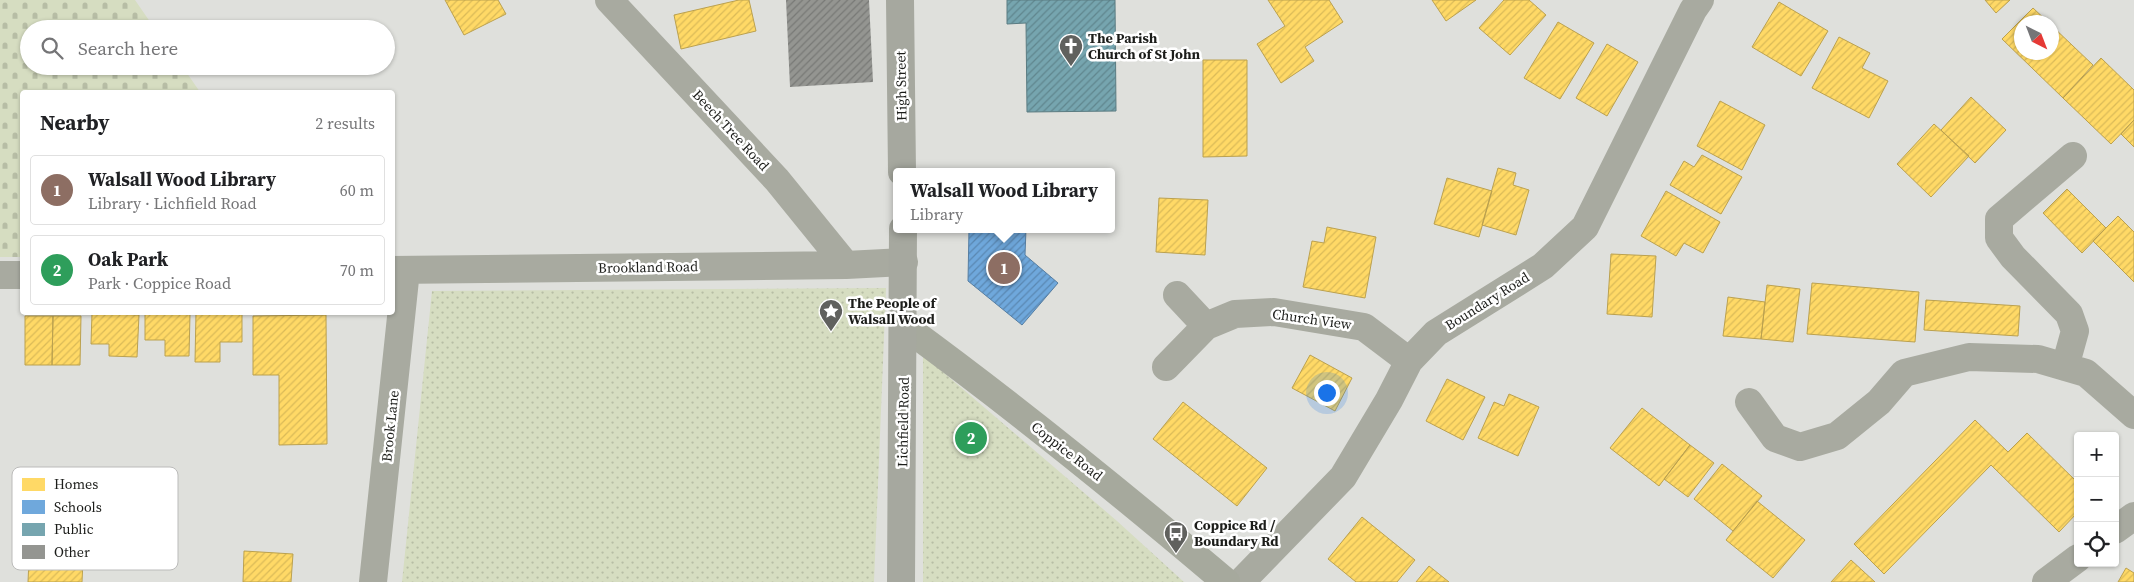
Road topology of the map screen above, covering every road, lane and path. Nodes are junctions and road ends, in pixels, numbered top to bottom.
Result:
1 (608, 0) edge
2 (900, 0) edge
3 (1690, 3) edge
4 (2073, 156) dead end
5 (902, 168) edge
6 (903, 233) edge
7 (904, 262) junction
8 (846, 265) junction
9 (400, 270) edge
10 (0, 275) edge
11 (20, 275) edge
12 (1177, 295) dead end
13 (904, 326) junction
14 (1206, 326) junction
15 (1410, 361) junction
16 (1166, 367) dead end
17 (2065, 367) junction
18 (1749, 402) dead end
19 (2134, 415) edge
20 (2134, 516) edge
21 (2119, 527) edge
22 (373, 582) edge
23 (901, 582) edge
24 (1226, 582) edge
25 (1241, 582) edge

1 - 8 street, Beech Tree Road
2 - 5 highway, High Street
3 - 15 street, Boundary Road
4 - 17 street
6 - 7 highway
7 - 8 street, Brookland Road
7 - 13 highway, Lichfield Road
8 - 9 street, Brookland Road
9 - 22 street, Brook Lane
10 - 11 street
12 - 14 street
13 - 23 highway, Lichfield Road
13 - 24 main road, Coppice Road
14 - 15 street, Church View
14 - 16 street, Church View
15 - 25 street, Boundary Road
17 - 18 street
17 - 19 street
20 - 21 street

